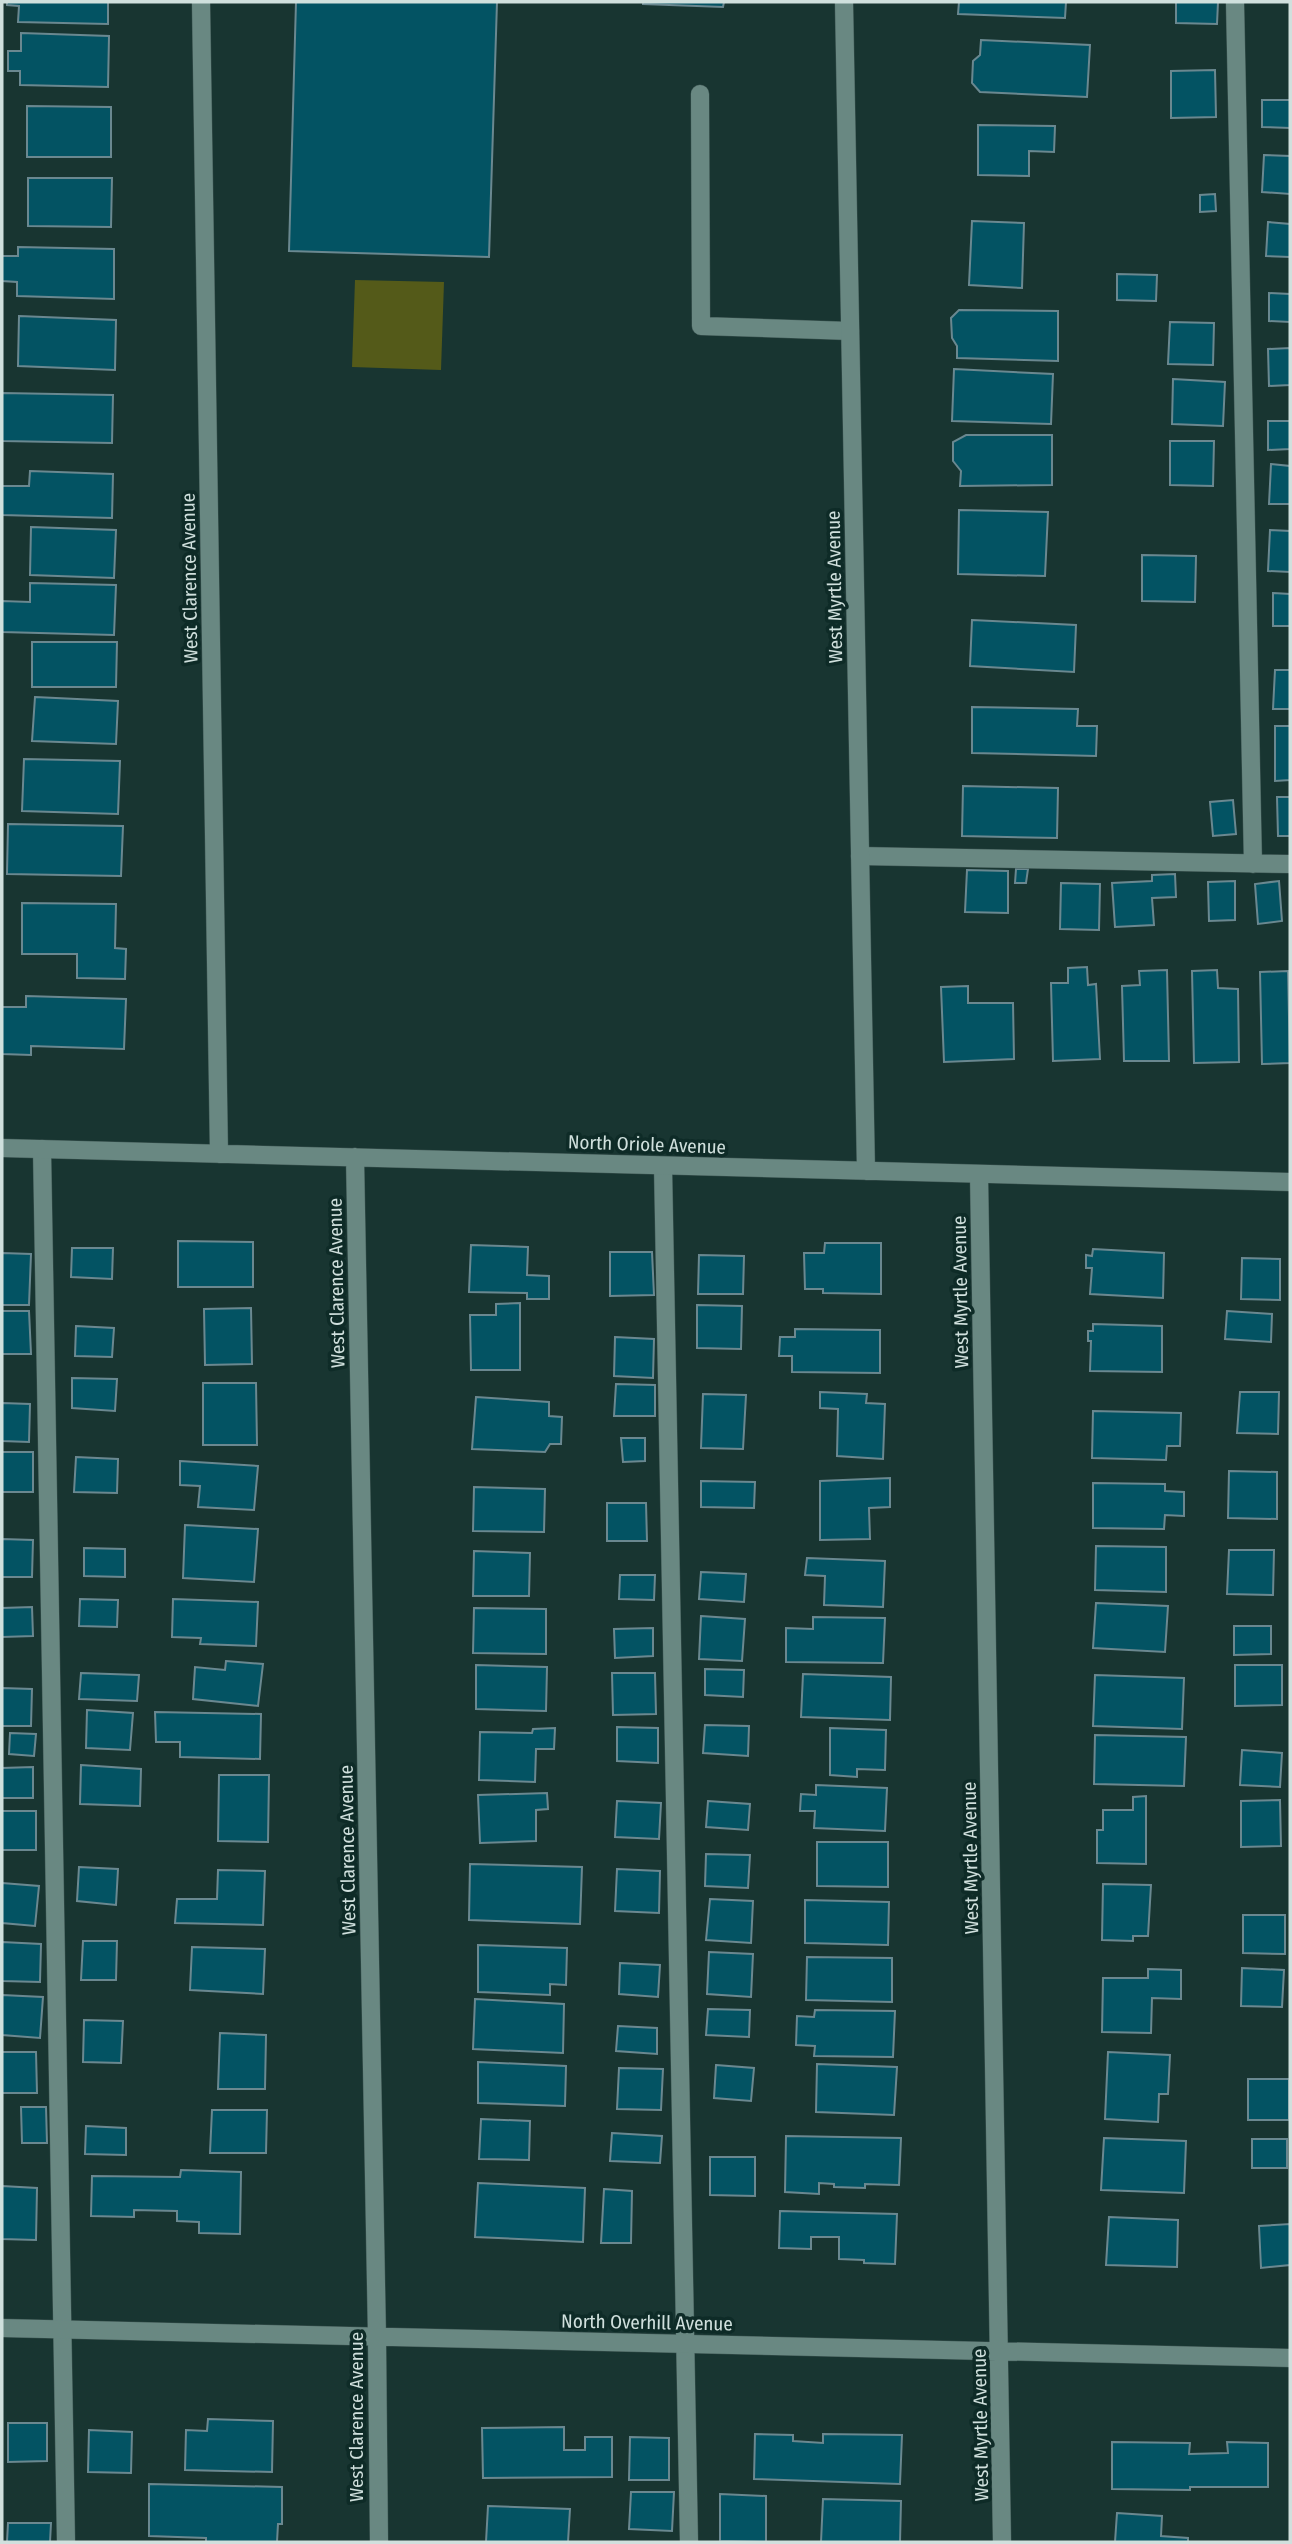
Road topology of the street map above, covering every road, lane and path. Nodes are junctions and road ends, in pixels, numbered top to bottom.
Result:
1 (201, 2) edge
2 (844, 2) edge
3 (1235, 2) edge
4 (700, 94) dead end
5 (850, 331) junction
6 (860, 856) junction
7 (1253, 864) junction
8 (1290, 864) edge
9 (2, 1148) edge
10 (42, 1149) junction
11 (219, 1153) junction
12 (355, 1157) junction
13 (663, 1166) junction
14 (866, 1171) junction
15 (979, 1174) junction
16 (1290, 1182) edge
17 (2, 2328) edge
18 (61, 2330) junction
19 (377, 2337) junction
20 (687, 2344) junction
21 (1000, 2352) junction
22 (1290, 2358) edge
23 (66, 2542) edge
24 (379, 2542) edge
25 (689, 2542) edge
26 (1002, 2542) edge

1 - 11 street, West Clarence Avenue
2 - 5 street, West Myrtle Avenue
3 - 7 street
4 - 5 street
5 - 6 street, West Myrtle Avenue
6 - 7 street
6 - 14 street, West Myrtle Avenue
7 - 8 street
9 - 10 street, North Oriole Avenue
10 - 11 street, North Oriole Avenue
10 - 18 street
11 - 12 street, North Oriole Avenue
12 - 13 street, North Oriole Avenue
12 - 19 street, West Clarence Avenue
13 - 14 street, North Oriole Avenue
13 - 20 street
14 - 15 street, North Oriole Avenue
15 - 16 street, North Oriole Avenue
15 - 21 street, West Myrtle Avenue
17 - 18 street, North Overhill Avenue
18 - 19 street, North Overhill Avenue
18 - 23 street
19 - 20 street, North Overhill Avenue
19 - 24 street, West Clarence Avenue
20 - 21 street, North Overhill Avenue
20 - 25 street
21 - 22 street, North Overhill Avenue
21 - 26 street, West Myrtle Avenue

